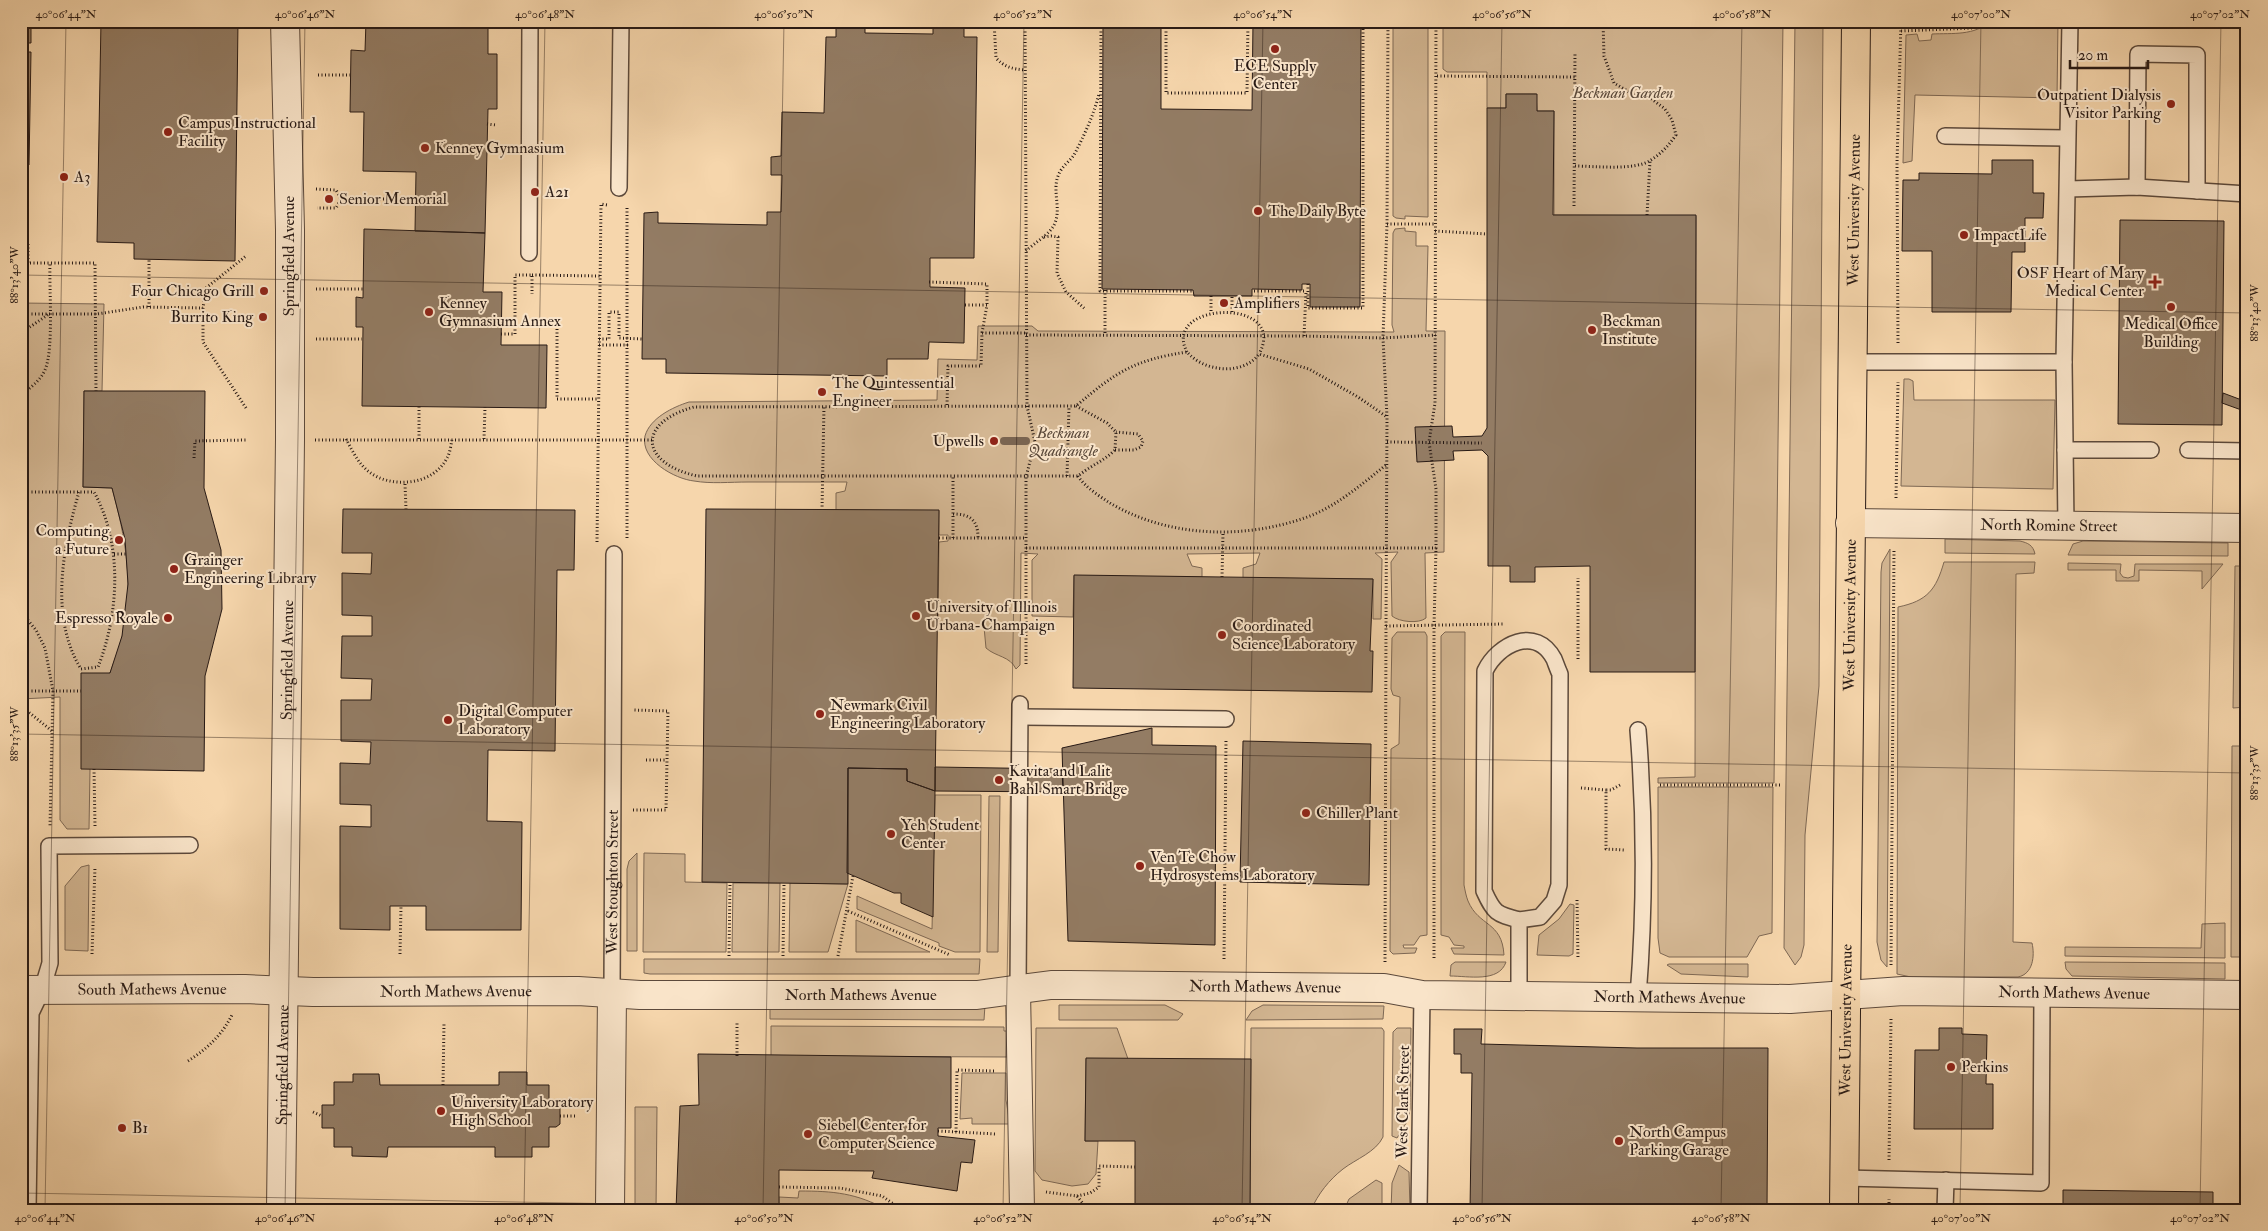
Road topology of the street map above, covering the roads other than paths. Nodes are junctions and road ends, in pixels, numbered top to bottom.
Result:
1 (285, 21) edge
2 (530, 21) edge
3 (621, 21) edge
4 (1856, 21) edge
5 (2070, 21) edge
6 (1945, 136) dead end
7 (2067, 138) junction
8 (2137, 187) junction
9 (619, 188) road end
10 (2068, 189) junction
11 (2197, 191) junction
12 (2247, 194) edge
13 (529, 253) dead end
14 (1852, 362) junction
15 (2064, 362) junction
16 (2065, 450) junction
17 (2151, 450) dead end
18 (2188, 450) dead end
19 (2247, 451) edge
20 (1850, 523) junction
21 (2066, 526) junction
22 (2247, 528) edge
23 (610, 548) road end
24 (1226, 719) road end
25 (1638, 730) dead end
26 (190, 845) dead end
27 (1519, 920) junction
28 (32, 990) edge
29 (1018, 990) junction
30 (283, 991) junction
31 (612, 993) junction
32 (1846, 994) junction
33 (2042, 994) junction
34 (1422, 995) junction
35 (2247, 995) edge
36 (1519, 996) junction
37 (1638, 997) junction
38 (1845, 1178) junction
39 (1946, 1180) junction
40 (28, 1210) edge
41 (281, 1210) edge
42 (610, 1210) edge
43 (1022, 1210) edge
44 (1419, 1210) edge
45 (1844, 1210) edge
46 (1946, 1210) edge

1 - 30 street, Springfield Avenue
2 - 13 lane
3 - 9 lane
4 - 14 main road, West University Avenue
5 - 7 lane
6 - 7 lane
7 - 10 lane
8 - 10 lane
8 - 11 lane
8 - 11 lane
10 - 15 lane
11 - 12 lane
14 - 15 lane
14 - 20 main road, West University Avenue
15 - 16 lane
16 - 17 lane
16 - 21 lane
18 - 19 lane
20 - 21 street, North Romine Street
20 - 32 main road, West University Avenue
21 - 22 street, North Romine Street
23 - 31 lane, West Stoughton Street
24 - 29 lane
25 - 37 lane
26 - 28 lane
27 - 27 lane
27 - 36 lane
28 - 30 street, South Mathews Avenue
28 - 40 lane
29 - 31 street, North Mathews Avenue
29 - 34 street, North Mathews Avenue
29 - 43 street
30 - 31 street, North Mathews Avenue
30 - 41 street, Springfield Avenue
31 - 42 street, West Stoughton Street
32 - 33 street, North Mathews Avenue
32 - 37 street, North Mathews Avenue
32 - 38 main road, West University Avenue
33 - 35 street, North Mathews Avenue
33 - 39 lane
34 - 36 street, North Mathews Avenue
34 - 44 lane, West Clark Street
36 - 37 street, North Mathews Avenue
38 - 39 lane
38 - 45 main road, West University Avenue
39 - 46 lane

